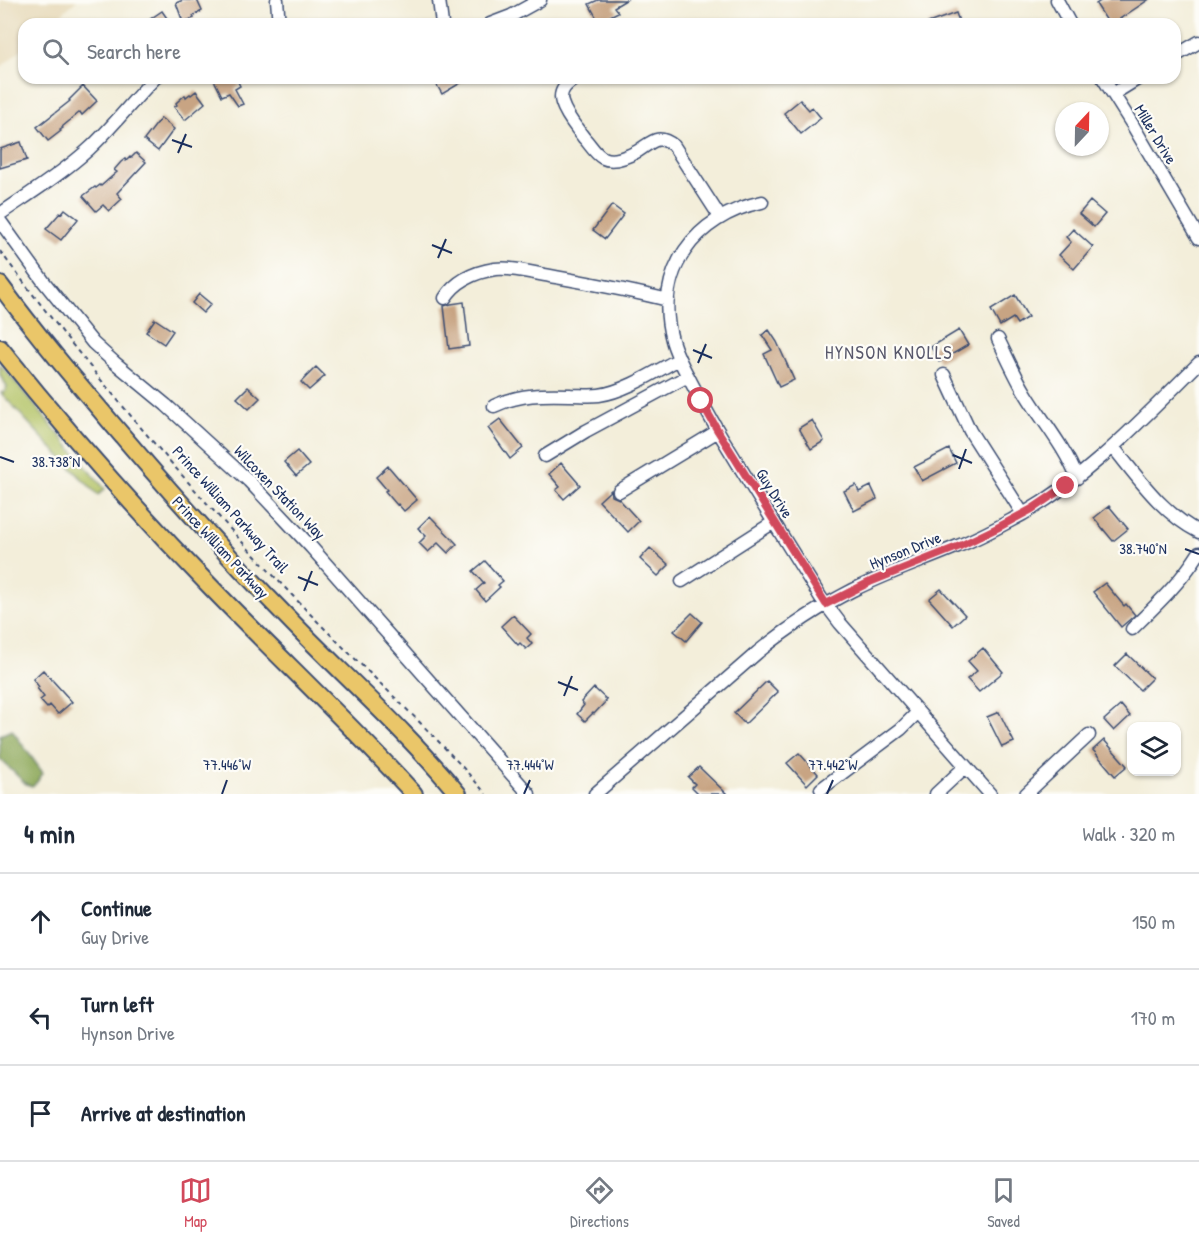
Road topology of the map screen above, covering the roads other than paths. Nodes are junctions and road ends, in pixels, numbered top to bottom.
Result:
1 (277, 0) edge
2 (439, 0) edge
3 (540, 0) edge
4 (1057, 0) edge
5 (278, 18) edge
6 (441, 18) edge
7 (506, 18) edge
8 (1067, 18) edge
9 (1199, 42) edge
10 (1181, 52) edge
11 (149, 84) edge
12 (567, 84) edge
13 (1106, 84) edge
14 (1129, 84) edge
15 (1113, 94) junction
16 (762, 202) dead end
17 (0, 214) edge
18 (720, 217) junction
19 (0, 221) edge
20 (1199, 238) edge
21 (0, 285) edge
22 (445, 298) dead end
23 (668, 300) junction
24 (998, 339) dead end
25 (0, 348) edge
26 (679, 358) junction
27 (1199, 363) edge
28 (944, 375) dead end
29 (688, 376) junction
30 (494, 406) dead end
31 (718, 431) junction
32 (1113, 447) junction
33 (545, 456) dead end
34 (1077, 478) junction
35 (619, 491) dead end
36 (1023, 514) junction
37 (774, 522) junction
38 (1199, 532) edge
39 (1199, 553) edge
40 (682, 580) dead end
41 (826, 604) junction
42 (1132, 629) dead end
43 (918, 712) junction
44 (1089, 735) dead end
45 (965, 767) junction
46 (820, 789) dead end
47 (414, 794) edge
48 (458, 794) edge
49 (529, 794) edge
50 (595, 794) edge
51 (936, 794) edge
52 (990, 794) edge
53 (1026, 794) edge

1 - 5 street
2 - 6 street
3 - 7 street
4 - 8 street
9 - 10 street
11 - 17 street
12 - 18 street
13 - 15 street, Miller Drive
14 - 15 street
15 - 20 street, Miller Drive
16 - 18 street, Guy Drive
18 - 23 street, Guy Drive
19 - 49 street, Wilcoxen Station Way
21 - 48 highway, Prince William Parkway
22 - 23 street
23 - 26 street, Guy Drive
24 - 34 street
25 - 47 highway, Prince William Parkway
26 - 29 street, Guy Drive
26 - 30 street
27 - 32 street, Hynson Drive
28 - 36 street
29 - 31 street, Guy Drive
29 - 33 street
31 - 35 street
31 - 37 street, Guy Drive
32 - 34 street, Hynson Drive
32 - 38 street
34 - 36 street, Hynson Drive
36 - 41 street, Hynson Drive
37 - 40 street
37 - 41 street, Guy Drive
39 - 42 street
41 - 43 street, Guy Drive
41 - 50 street, Hynson Drive
43 - 45 street, Guy Drive
43 - 46 street
44 - 53 street
45 - 51 street
45 - 52 street, Guy Drive

